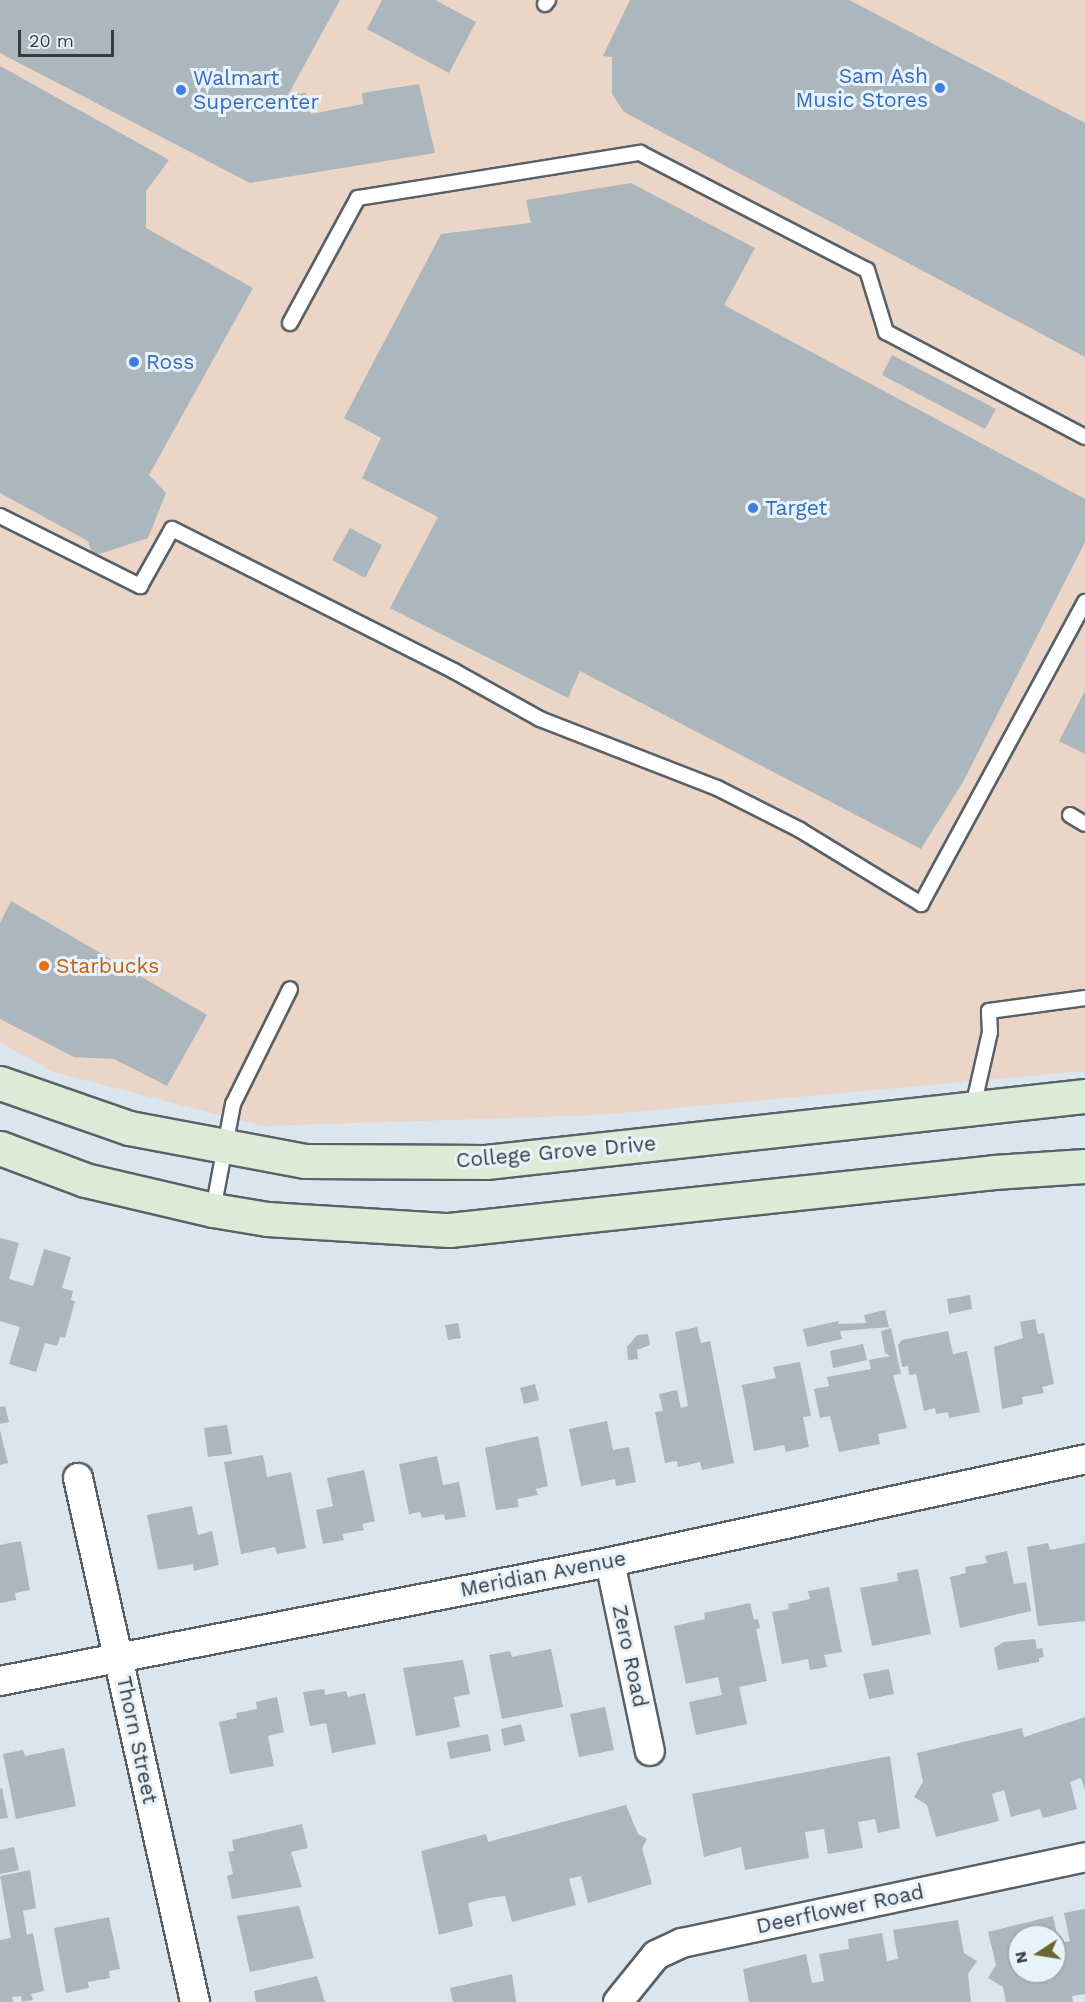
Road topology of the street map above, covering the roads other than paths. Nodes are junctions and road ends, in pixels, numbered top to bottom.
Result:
1 (290, 324) dead end
2 (1085, 437) edge
3 (0, 516) edge
4 (1085, 602) edge
5 (1070, 815) dead end
6 (1085, 824) edge
7 (290, 989) dead end
8 (1085, 998) edge
9 (0, 1083) edge
10 (1085, 1096) edge
11 (973, 1107) junction
12 (225, 1147) junction
13 (0, 1148) edge
14 (1085, 1167) edge
15 (213, 1210) junction
16 (1085, 1459) edge
17 (78, 1478) dead end
18 (610, 1562) junction
19 (119, 1657) junction
20 (0, 1681) edge
21 (650, 1751) dead end
22 (1085, 1857) edge
23 (195, 2002) edge
24 (618, 2002) edge

1 - 2 lane
3 - 4 lane
5 - 6 lane
7 - 12 lane
8 - 11 lane
9 - 12 main road, College Grove Drive
10 - 11 main road, College Grove Drive
11 - 12 main road, College Grove Drive
12 - 15 lane
13 - 15 main road
14 - 15 main road
16 - 18 street, Meridian Avenue
17 - 19 street, Thorn Street
18 - 19 street, Meridian Avenue
18 - 21 street, Zero Road
19 - 20 street, Meridian Avenue
19 - 23 street, Thorn Street
22 - 24 street, Deerflower Road

